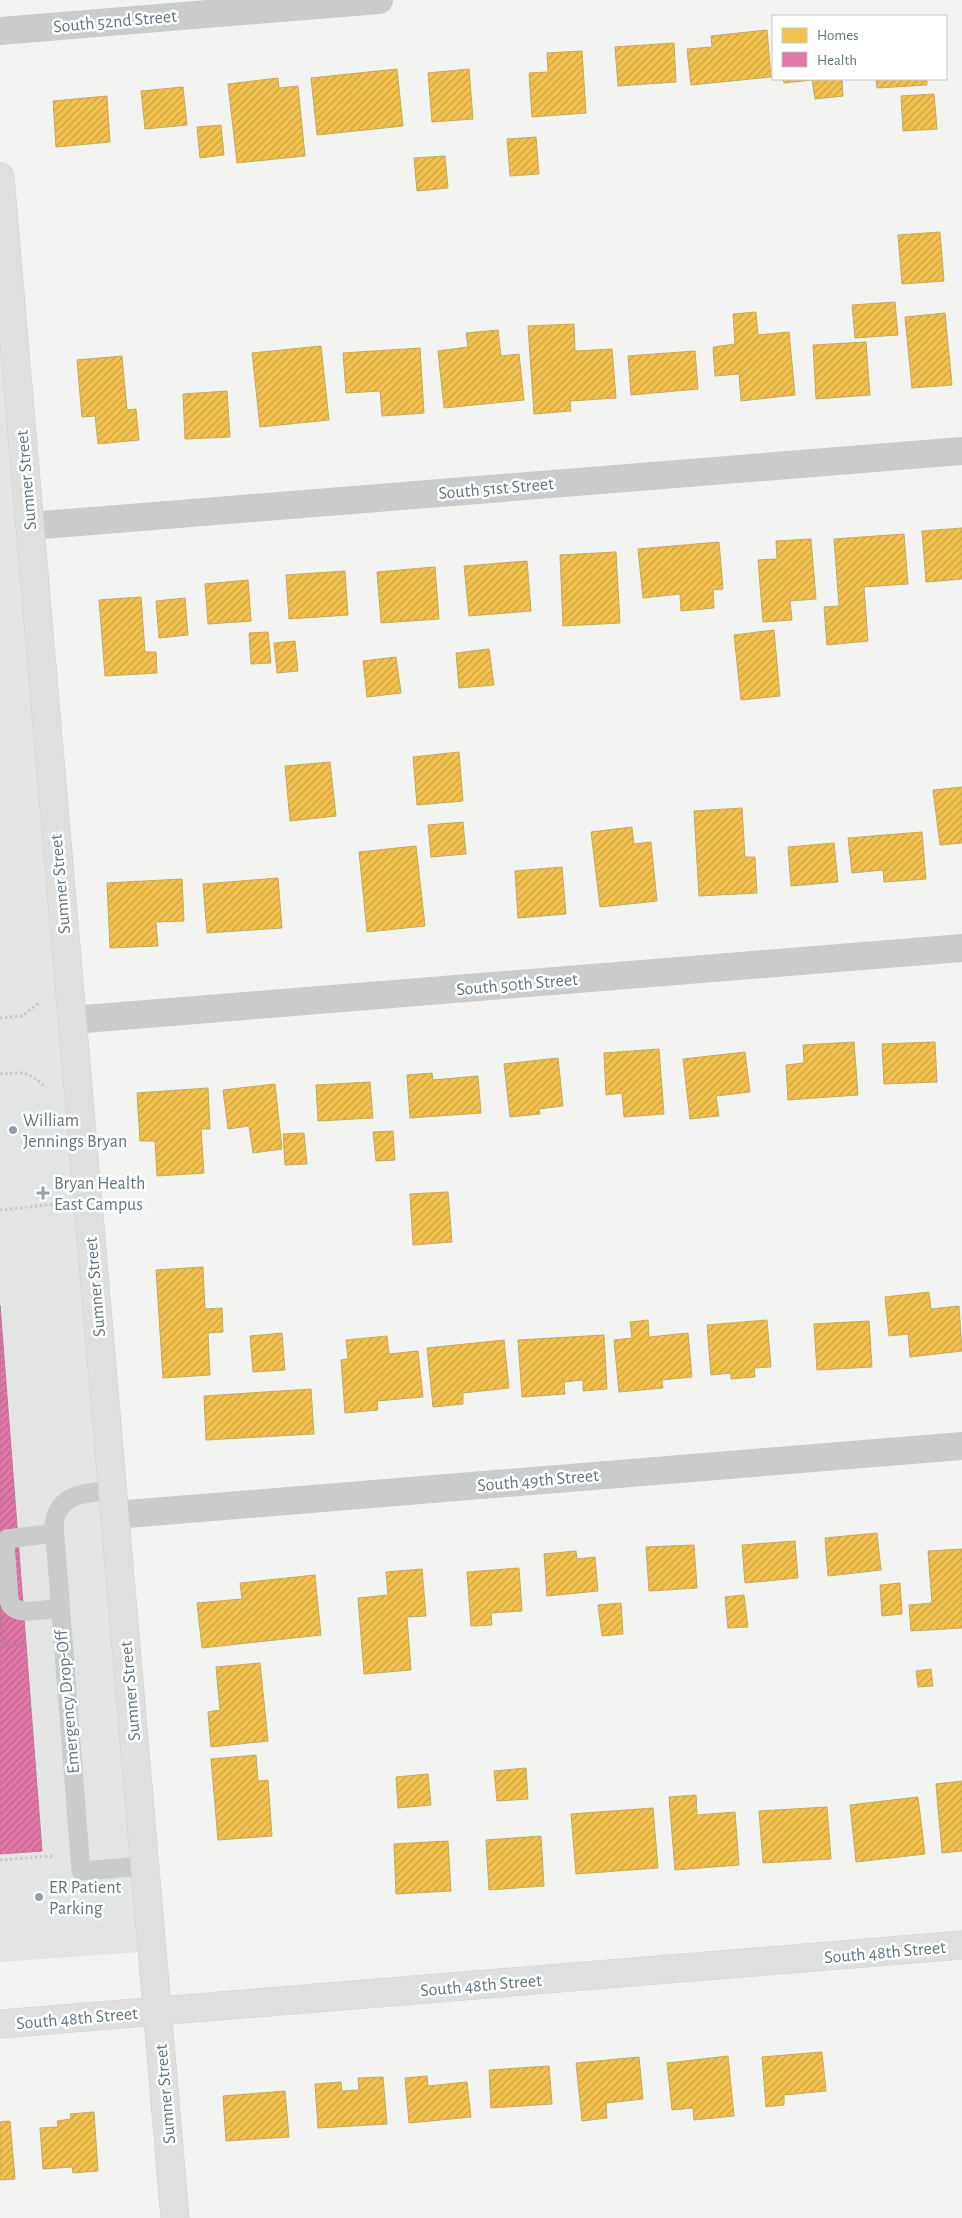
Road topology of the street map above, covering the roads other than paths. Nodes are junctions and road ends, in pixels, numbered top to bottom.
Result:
1 (379, 0) edge
2 (0, 31) edge
3 (0, 177) edge
4 (962, 450) edge
5 (30, 526) junction
6 (962, 948) edge
7 (72, 1020) junction
8 (962, 1446) edge
9 (114, 1502) junction
10 (54, 1533) junction
11 (60, 1608) junction
12 (145, 1866) junction
13 (962, 1945) edge
14 (158, 2012) junction
15 (0, 2024) edge
16 (175, 2218) edge

1 - 2 street, South 52nd Street
3 - 5 street, Sumner Street
4 - 5 street, South 51st Street
5 - 7 street, Sumner Street
6 - 7 street, South 50th Street
7 - 9 street, Sumner Street
8 - 9 street, South 49th Street
9 - 10 lane, Emergency Drop-Off
9 - 12 street, Sumner Street
10 - 11 lane, Emergency Drop-Off
10 - 11 lane
11 - 12 lane, Emergency Drop-Off
12 - 14 street, Sumner Street
13 - 14 street, South 48th Street
14 - 15 street, South 48th Street
14 - 16 street, Sumner Street

